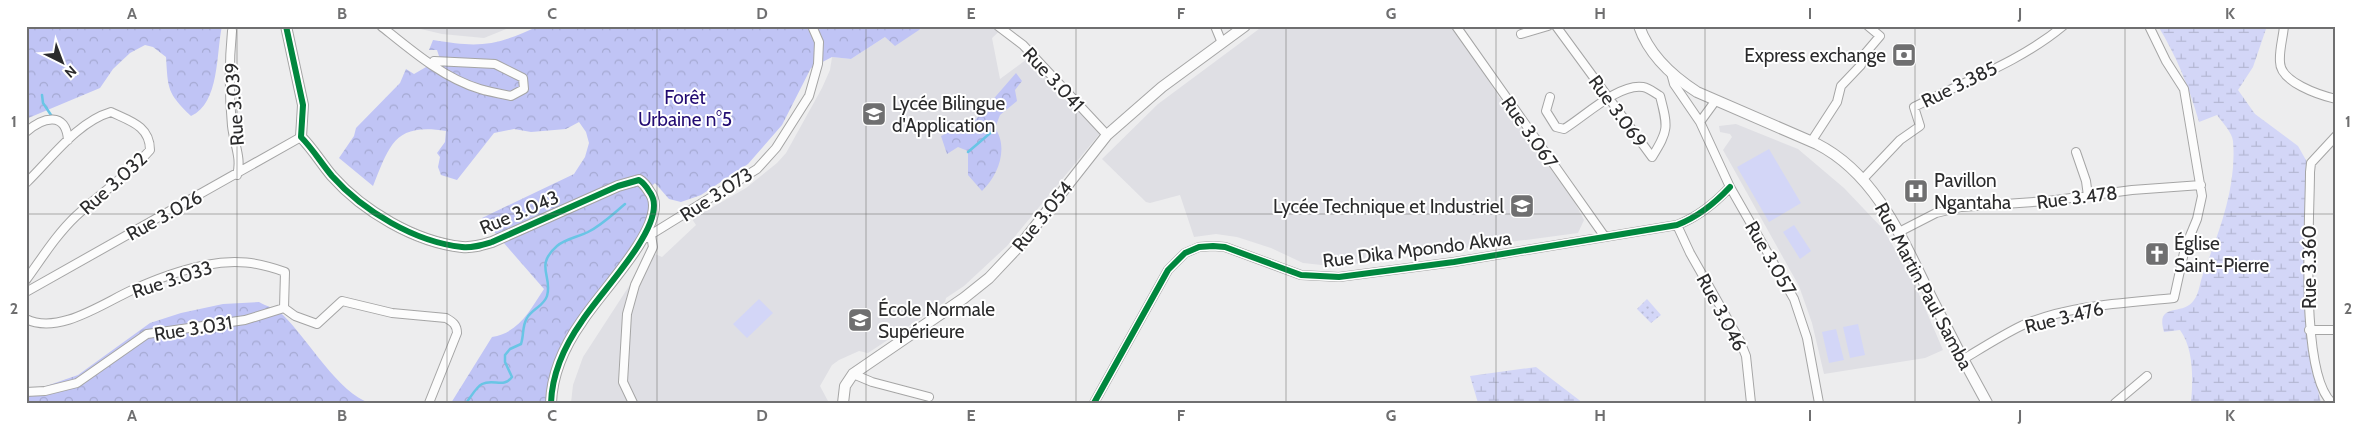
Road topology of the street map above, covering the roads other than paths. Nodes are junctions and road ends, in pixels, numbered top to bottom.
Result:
1 (286, 26) edge
2 (381, 26) edge
3 (812, 26) edge
4 (998, 26) edge
5 (1214, 26) edge
6 (1245, 26) edge
7 (1456, 26) edge
8 (1548, 26) edge
9 (1556, 26) edge
10 (1639, 26) edge
11 (1868, 26) edge
12 (2063, 26) edge
13 (2149, 26) edge
14 (2284, 26) edge
15 (232, 31) dead end
16 (1521, 34) dead end
17 (1222, 43) junction
18 (434, 61) dead end
19 (1671, 73) junction
20 (1621, 90) joint
21 (1550, 97) dead end
22 (1609, 98) junction
23 (2336, 99) edge
24 (1716, 100) junction
25 (1700, 122) junction
26 (26, 132) edge
27 (1107, 136) junction
28 (301, 137) junction
29 (68, 140) junction
30 (1811, 142) junction
31 (2334, 142) edge
32 (2076, 152) dead end
33 (236, 175) junction
34 (1863, 179) junction
35 (26, 183) edge
36 (2201, 185) junction
37 (1730, 187) junction
38 (2088, 196) junction
39 (1677, 225) junction
40 (1898, 232) junction
41 (651, 235) junction
42 (1605, 237) junction
43 (641, 241) junction
44 (26, 280) edge
45 (26, 292) edge
46 (284, 308) junction
47 (26, 319) edge
48 (2309, 330) junction
49 (2336, 330) edge
50 (1962, 360) junction
51 (853, 374) junction
52 (2147, 376) dead end
53 (26, 392) edge
54 (929, 397) dead end
55 (429, 403) edge
56 (552, 403) edge
57 (633, 403) edge
58 (843, 403) edge
59 (1094, 403) edge
60 (1751, 403) edge
61 (1819, 403) edge
62 (1987, 403) edge
63 (2115, 403) edge
64 (2332, 403) edge

1 - 28 street
2 - 18 street
3 - 41 street, Rue 3.073
4 - 27 street, Rue 3.041
5 - 17 street
6 - 17 street, Rue 3.054
7 - 42 street, Rue 3.067
8 - 16 street
9 - 22 street, Rue 3.069
10 - 19 street, Rue Martin Paul Samba
11 - 30 street
12 - 34 street, Rue 3.385
13 - 36 street
14 - 23 street
15 - 33 street, Rue 3.039
17 - 27 street, Rue 3.054
19 - 24 street, Rue Martin Paul Samba
19 - 25 street, Rue 3.057
20 - 22 street, Rue 3.067
20 - 22 street, Rue 3.069
21 - 22 street, Rue 3.067
24 - 25 street
24 - 30 street, Rue Martin Paul Samba
25 - 37 street, Rue 3.057
26 - 29 street
27 - 51 street, Rue 3.054
28 - 33 street, Rue 3.026
28 - 43 street, Rue 3.043
29 - 35 street, Rue 3.032
29 - 44 street, Rue 3.032
30 - 34 street, Rue Martin Paul Samba
31 - 48 street, Rue 3.360
32 - 38 street
33 - 45 street, Rue 3.026
34 - 40 street, Rue Martin Paul Samba
36 - 38 street, Rue 3.478
36 - 50 street, Rue 3.476
37 - 39 street, Rue Dika Mpondo Akwa
37 - 61 street, Rue 3.057
38 - 40 street, Rue 3.478
39 - 42 street, Rue Dika Mpondo Akwa
39 - 60 street, Rue 3.046
40 - 50 street, Rue Martin Paul Samba
41 - 43 street, Rue 3.073
41 - 57 street
42 - 59 street, Rue Dika Mpondo Akwa
43 - 56 street, Rue 3.043
46 - 47 street, Rue 3.033
46 - 53 street, Rue 3.031
46 - 55 street
48 - 49 street
48 - 64 street, Rue 3.360
50 - 62 street, Rue Martin Paul Samba
51 - 54 street
51 - 58 street
52 - 63 street

